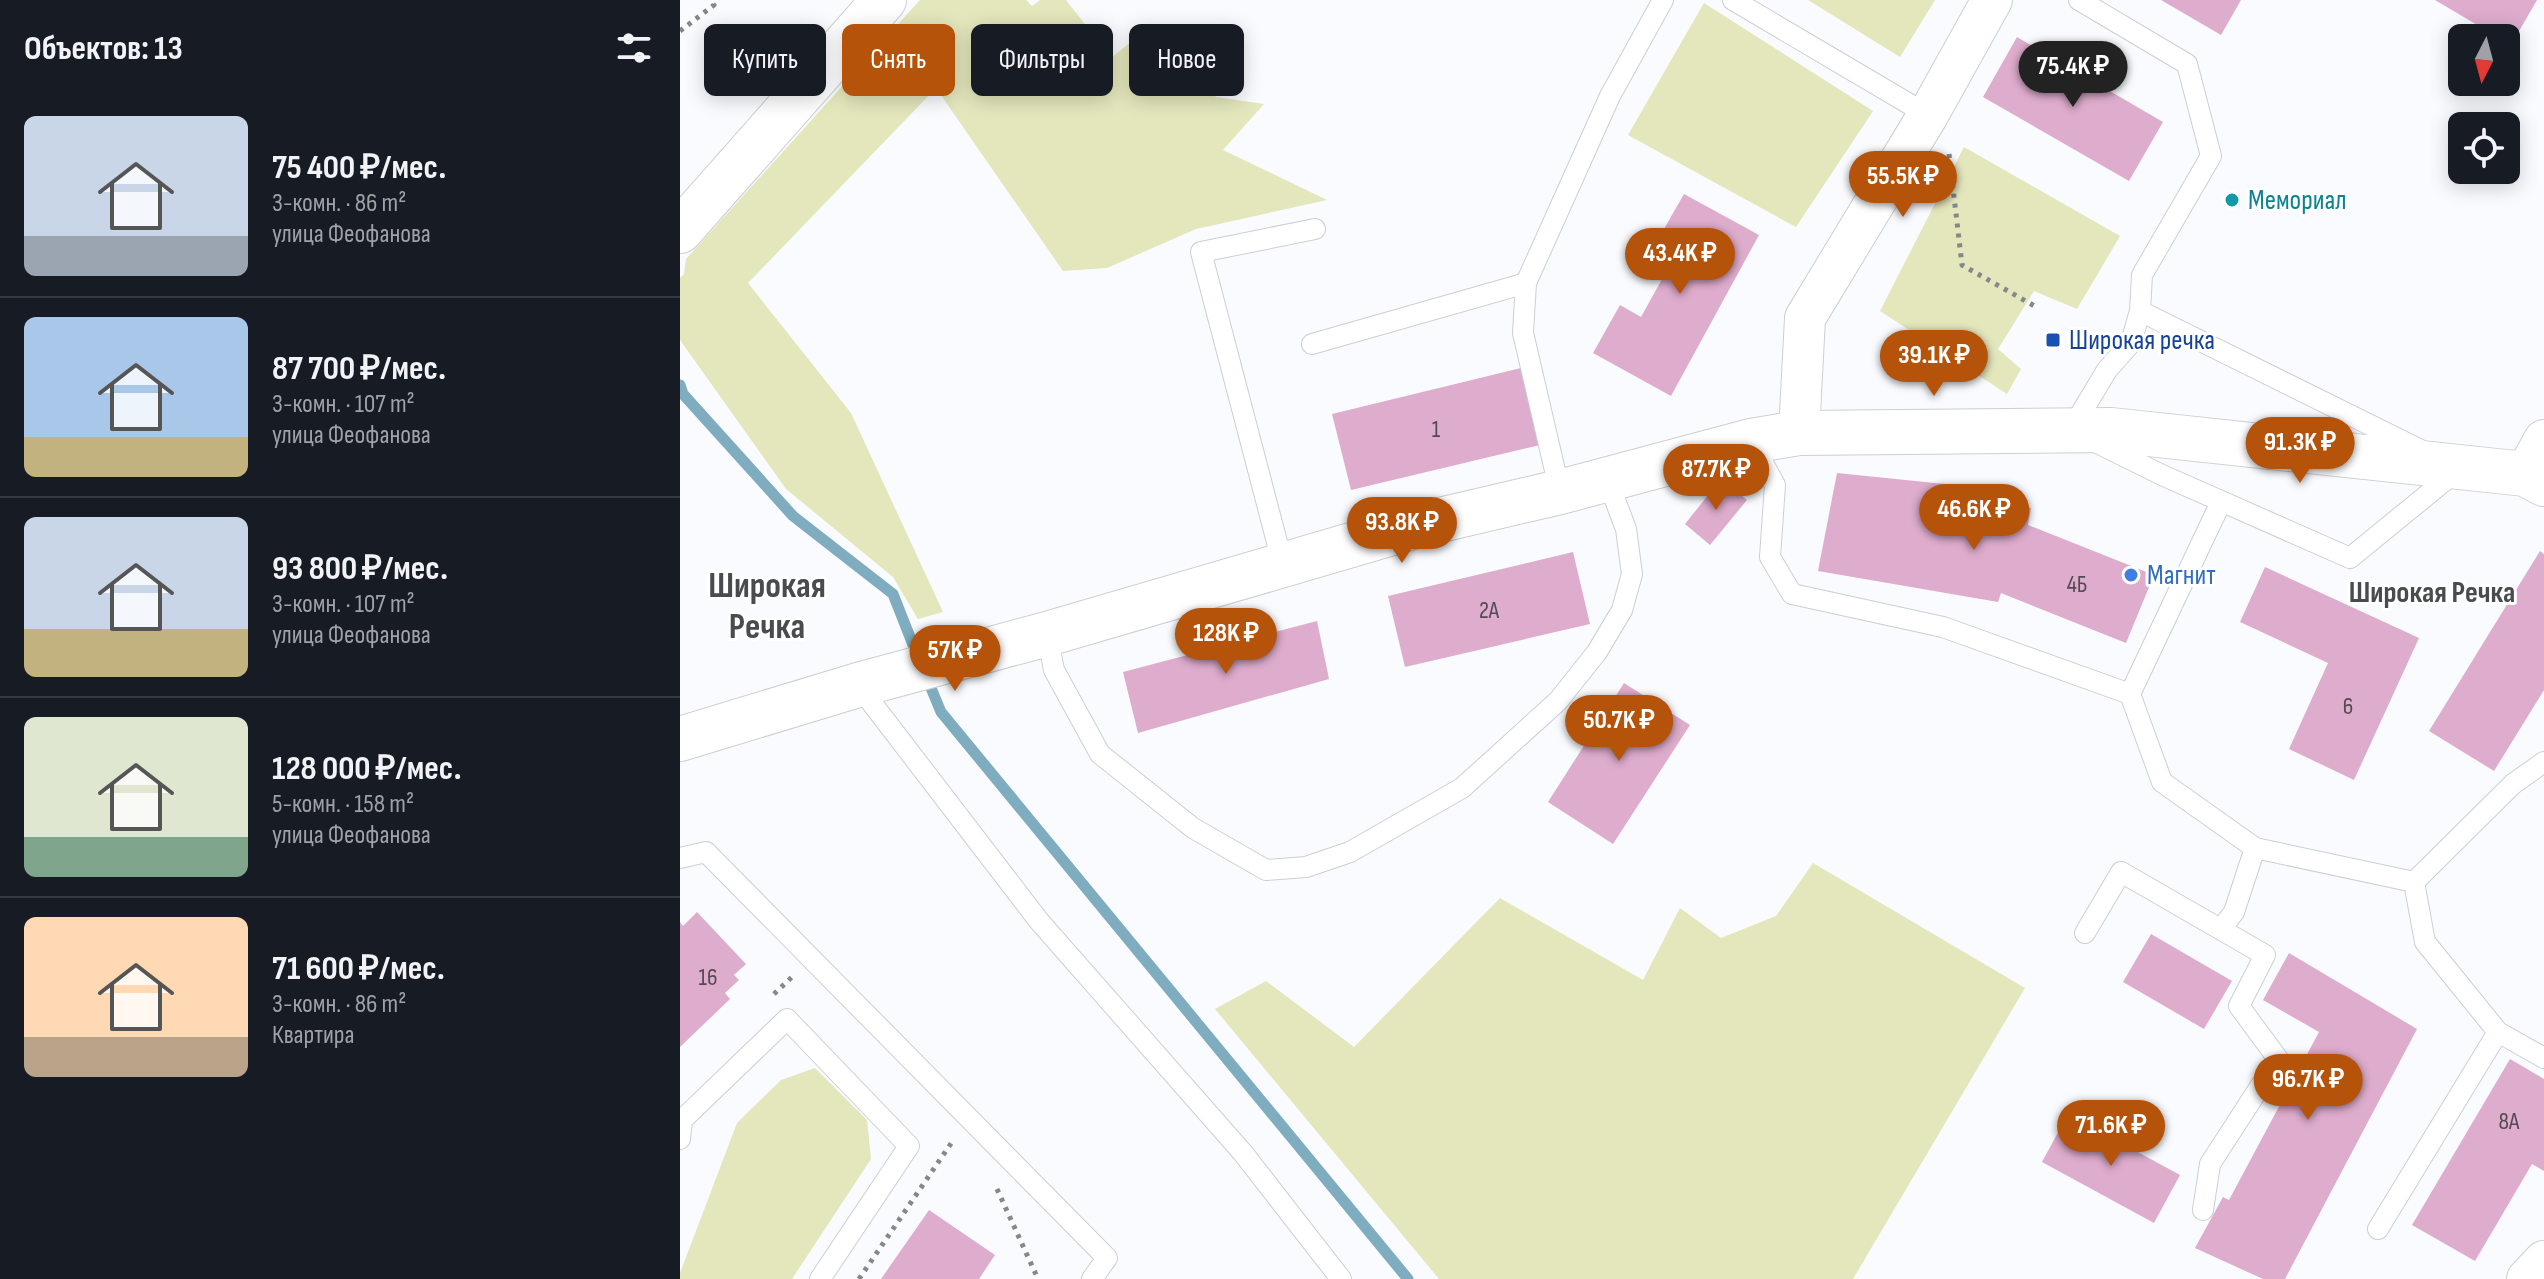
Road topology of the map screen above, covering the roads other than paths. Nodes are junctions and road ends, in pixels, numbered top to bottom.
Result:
1 (884, 0) edge
2 (1663, 0) edge
3 (1733, 0) edge
4 (1992, 0) edge
5 (2079, 0) edge
6 (1928, 115) junction
7 (1315, 229) dead end
8 (680, 231) edge
9 (1526, 283) junction
10 (2140, 311) junction
11 (1312, 344) dead end
12 (2071, 430) junction
13 (1799, 433) junction
14 (1751, 441) junction
15 (2538, 466) edge
16 (2459, 469) junction
17 (1607, 479) junction
18 (1560, 492) junction
19 (2221, 502) junction
20 (1283, 565) junction
21 (1047, 634) junction
22 (878, 680) junction
23 (2130, 694) junction
24 (680, 739) edge
25 (2544, 762) edge
26 (2255, 848) junction
27 (680, 858) edge
28 (2414, 882) junction
29 (2221, 929) junction
30 (2085, 933) dead end
31 (2498, 1032) junction
32 (2544, 1058) edge
33 (680, 1139) edge
34 (2203, 1210) dead end
35 (2378, 1229) dead end
36 (2544, 1261) edge
37 (820, 1279) edge
38 (1092, 1279) edge
39 (1341, 1279) edge
40 (2527, 1279) edge

1 - 8 street
2 - 9 lane
3 - 6 lane
4 - 6 street
5 - 10 lane
6 - 13 street
7 - 20 lane
9 - 11 lane
9 - 18 lane
10 - 12 lane
10 - 16 lane
12 - 13 street
12 - 16 street
12 - 19 lane
13 - 14 street
14 - 17 street
14 - 23 lane
15 - 16 street
16 - 19 lane
17 - 18 street
17 - 21 lane
18 - 20 street
19 - 23 lane
20 - 21 street
21 - 22 street
22 - 24 street
22 - 39 lane
23 - 26 lane
25 - 28 lane
26 - 28 lane
26 - 29 lane
27 - 38 lane
28 - 31 lane
29 - 30 lane
29 - 34 lane
31 - 32 lane
31 - 35 lane
33 - 37 lane
36 - 40 street

